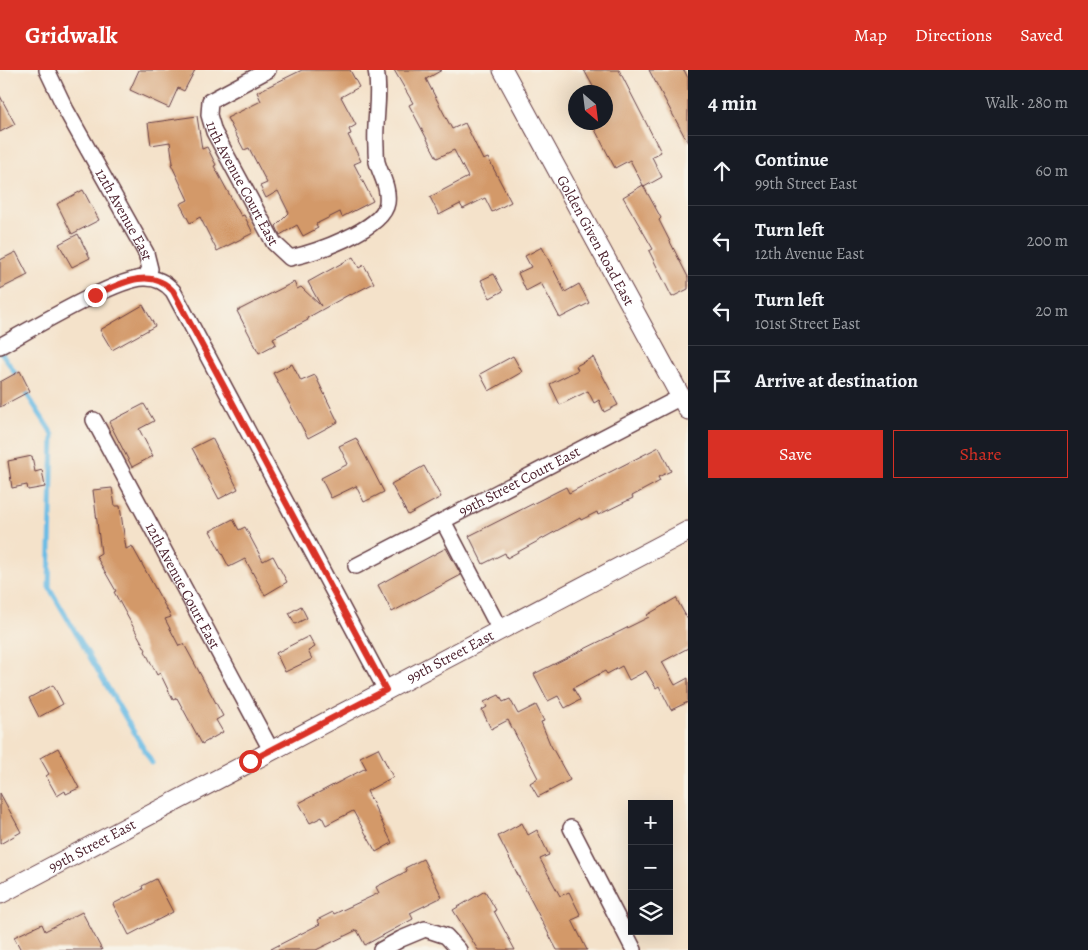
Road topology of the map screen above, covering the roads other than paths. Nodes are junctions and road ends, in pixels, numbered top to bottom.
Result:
1 (47, 70) edge
2 (268, 70) edge
3 (376, 70) edge
4 (502, 70) edge
5 (145, 277) junction
6 (0, 346) edge
7 (685, 404) edge
8 (94, 420) dead end
9 (443, 522) junction
10 (688, 531) edge
11 (356, 566) dead end
12 (500, 630) junction
13 (386, 690) junction
14 (270, 750) junction
15 (571, 828) dead end
16 (0, 894) edge
17 (381, 950) edge
18 (459, 950) edge
19 (634, 950) edge

1 - 5 street, 12th Avenue East
2 - 3 street, 11th Avenue Court East
4 - 7 street, Golden Given Road East
5 - 6 street
5 - 13 street, 12th Avenue East
7 - 9 street, 99th Street Court East
8 - 14 street, 12th Avenue Court East
9 - 11 street, 99th Street Court East
9 - 12 street
10 - 12 street, 99th Street East
12 - 13 street, 99th Street East
13 - 14 street, 99th Street East
14 - 16 street, 99th Street East
15 - 19 street
17 - 18 street

